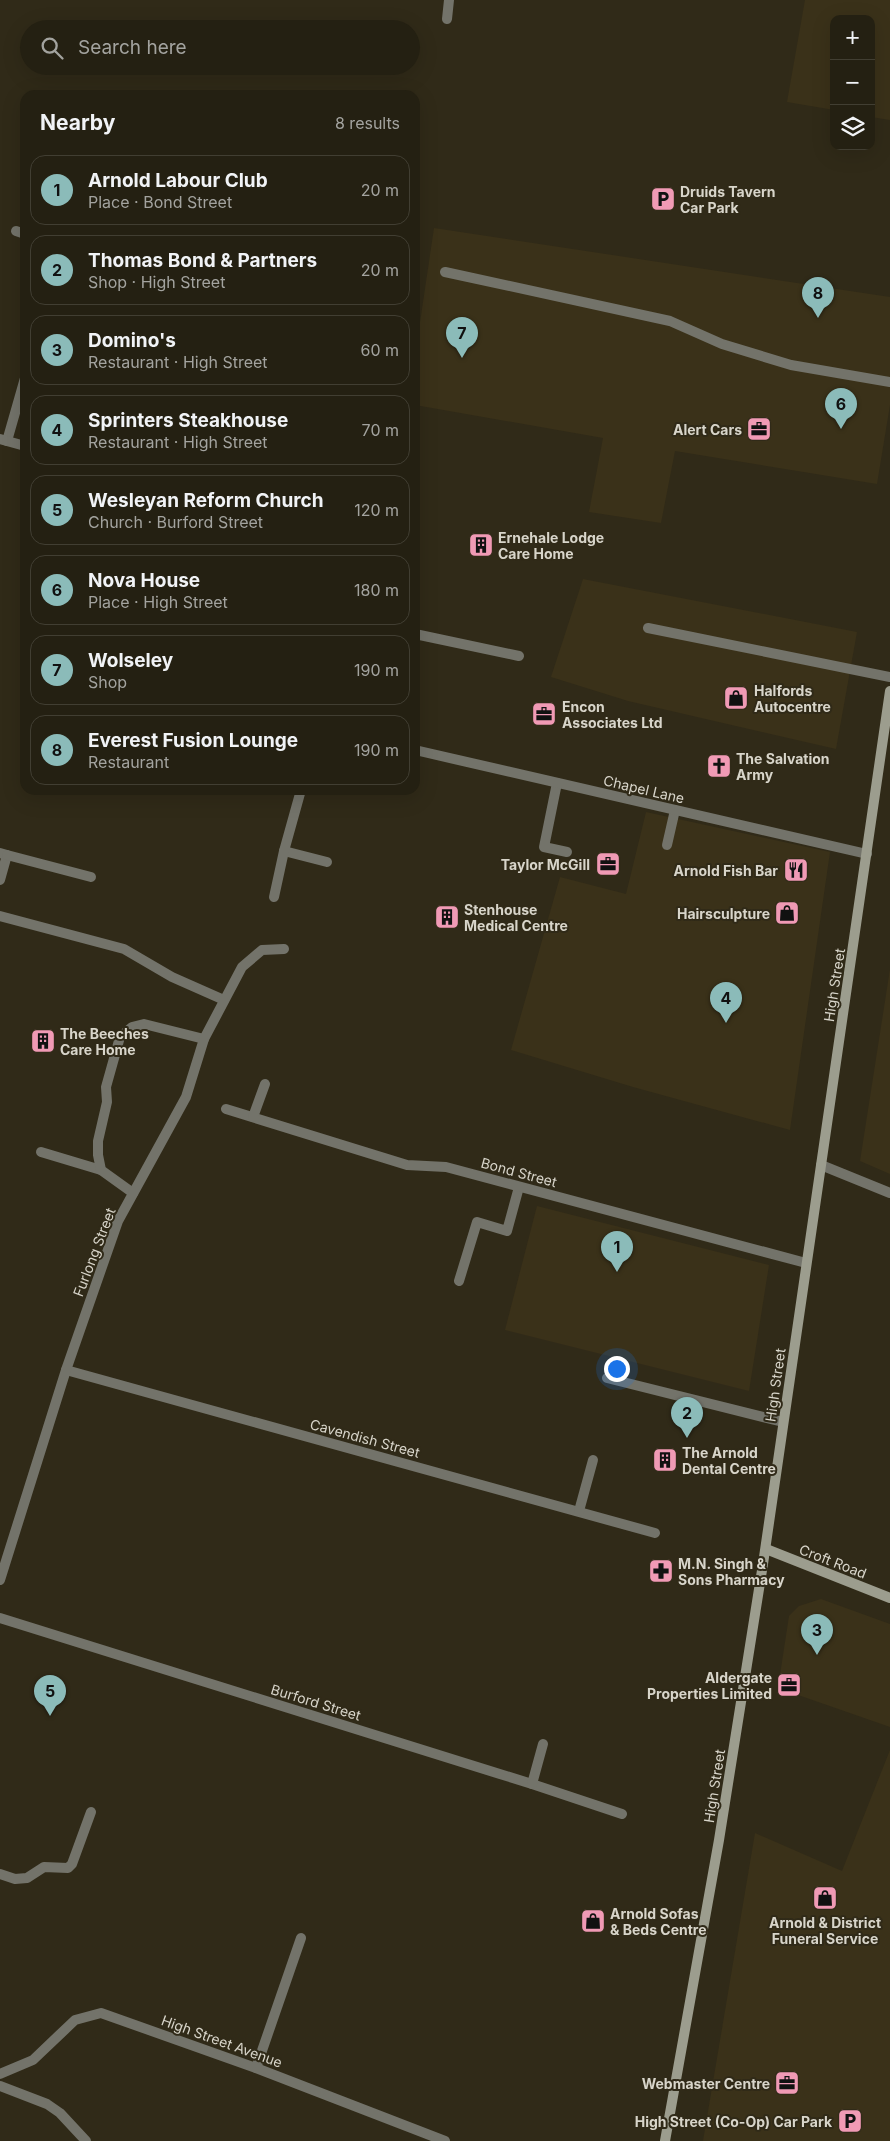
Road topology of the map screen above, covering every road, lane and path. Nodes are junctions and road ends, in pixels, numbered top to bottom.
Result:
1 (449, 0) edge
2 (447, 19) dead end
3 (445, 272) dead end
4 (890, 382) edge
5 (20, 392) edge
6 (3, 440) edge
7 (20, 445) edge
8 (648, 628) dead end
9 (420, 635) edge
10 (519, 656) dead end
11 (890, 677) edge
12 (890, 691) edge
13 (420, 751) edge
14 (557, 783) junction
15 (300, 795) edge
16 (675, 810) junction
17 (667, 846) dead end
18 (284, 851) junction
19 (567, 852) dead end
20 (3, 854) edge
21 (867, 854) junction
22 (327, 862) dead end
23 (92, 877) dead end
24 (0, 880) edge
25 (274, 897) dead end
26 (0, 916) edge
27 (284, 949) dead end
28 (224, 1000) junction
29 (204, 1039) junction
30 (265, 1084) dead end
31 (226, 1108) dead end
32 (254, 1117) junction
33 (41, 1152) dead end
34 (821, 1165) junction
35 (101, 1170) junction
36 (519, 1187) junction
37 (133, 1193) junction
38 (890, 1193) edge
39 (806, 1263) junction
40 (459, 1281) dead end
41 (66, 1370) junction
42 (607, 1378) dead end
43 (783, 1422) junction
44 (593, 1460) dead end
45 (579, 1512) junction
46 (655, 1533) dead end
47 (766, 1549) junction
48 (0, 1580) edge
49 (890, 1598) edge
50 (0, 1618) edge
51 (542, 1744) dead end
52 (532, 1784) junction
53 (91, 1812) dead end
54 (622, 1814) dead end
55 (0, 1874) edge
56 (301, 1938) dead end
57 (256, 2068) junction
58 (0, 2074) edge
59 (0, 2086) edge
60 (86, 2141) edge
61 (445, 2141) edge
62 (665, 2141) edge

1 - 2 street
3 - 4 street
5 - 6 street
6 - 7 street
8 - 11 street
9 - 10 street
12 - 21 street, High Street
13 - 14 street, Chapel Lane
14 - 16 street, Chapel Lane
14 - 19 street
15 - 18 street
16 - 17 street
16 - 21 street, Chapel Lane
18 - 22 street
18 - 25 street
20 - 23 street
20 - 24 street
21 - 34 street, High Street
26 - 28 street
27 - 28 street, Furlong Street
28 - 29 street, Furlong Street
29 - 35 street
29 - 37 street, Furlong Street
30 - 32 street
31 - 32 street, Bond Street
32 - 36 street, Bond Street
33 - 35 street
34 - 38 street
34 - 39 street, High Street
35 - 37 street
36 - 39 street, Bond Street
36 - 40 street
37 - 41 street, Furlong Street
39 - 43 street, High Street
41 - 45 street, Cavendish Street
41 - 48 street, Furlong Street
42 - 43 street
43 - 47 street, High Street
44 - 45 street
45 - 46 street, Cavendish Street
47 - 49 street, Croft Road
47 - 62 street, High Street
50 - 52 street, Burford Street
51 - 52 street
52 - 54 street, Burford Street
53 - 55 street
56 - 57 street
57 - 58 street, High Street Avenue
57 - 61 street, High Street Avenue
59 - 60 street

